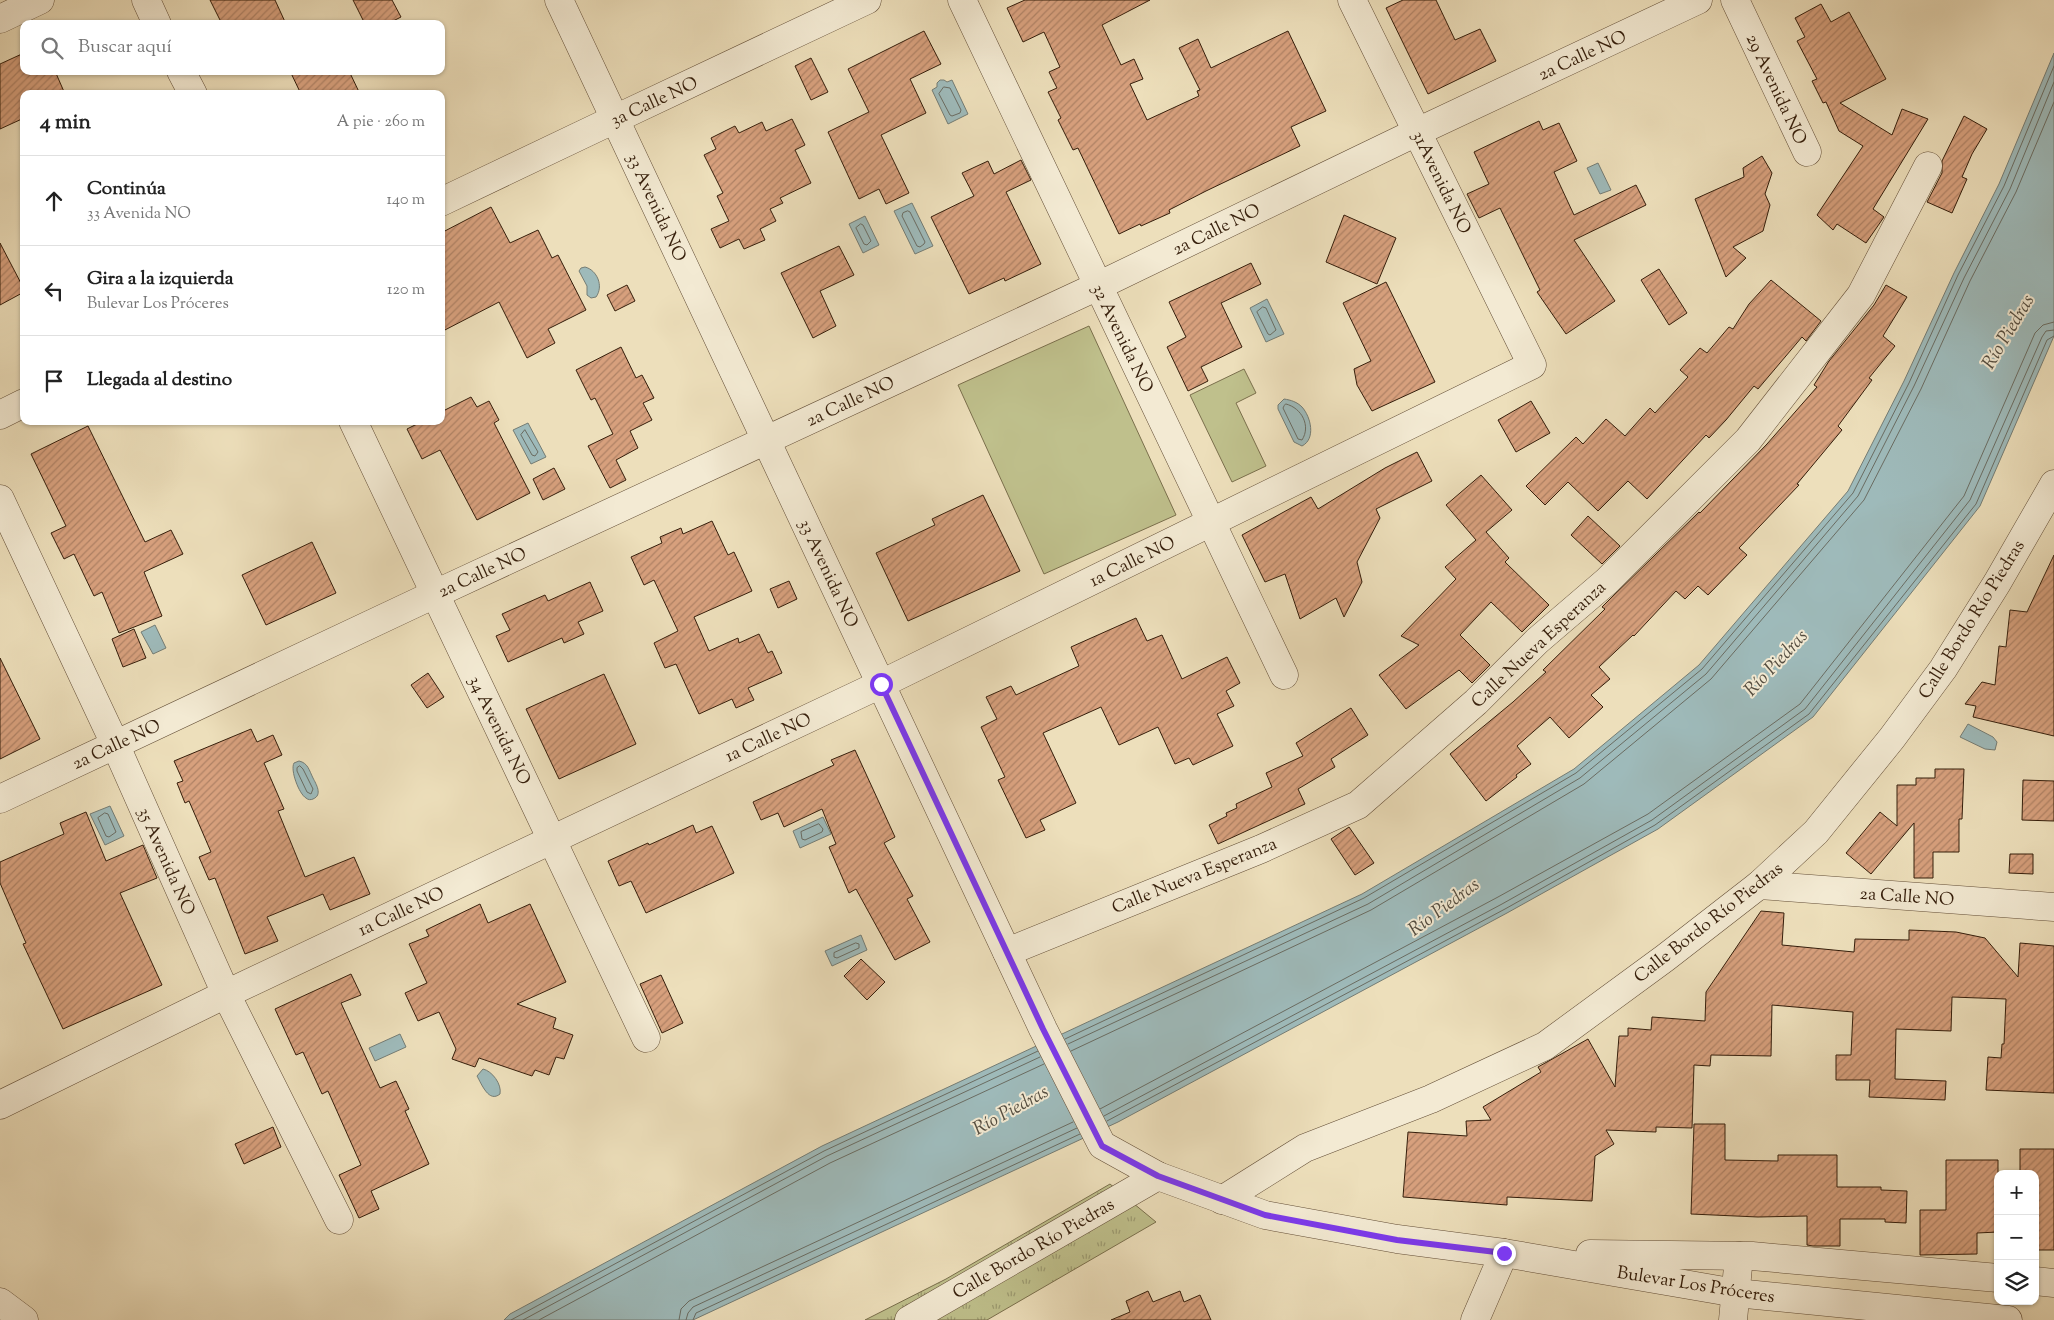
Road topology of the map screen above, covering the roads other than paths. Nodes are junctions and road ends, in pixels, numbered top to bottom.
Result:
1 (40, 0) edge
2 (146, 0) edge
3 (559, 0) edge
4 (867, 0) edge
5 (962, 0) edge
6 (1352, 0) edge
7 (1698, 0) edge
8 (1735, 0) edge
9 (0, 19) edge
10 (156, 20) edge
11 (183, 75) edge
12 (191, 90) edge
13 (615, 119) junction
14 (1417, 132) junction
15 (1807, 152) dead end
16 (1928, 166) dead end
17 (445, 200) edge
18 (1098, 286) junction
19 (1532, 365) joint
20 (20, 405) edge
21 (0, 415) edge
22 (355, 425) edge
23 (766, 440) junction
24 (2054, 484) edge
25 (0, 499) edge
26 (1211, 523) junction
27 (435, 594) junction
28 (1284, 675) dead end
29 (881, 684) junction
30 (115, 744) junction
31 (0, 799) edge
32 (552, 839) junction
33 (1759, 885) junction
34 (2054, 907) edge
35 (1007, 952) junction
36 (226, 994) junction
37 (646, 1038) dead end
38 (0, 1105) edge
39 (1102, 1146) joint
40 (1158, 1176) junction
41 (1222, 1200) junction
42 (339, 1220) dead end
43 (1504, 1253) junction
44 (1739, 1256) junction
45 (1994, 1278) edge
46 (2039, 1281) edge
47 (2054, 1283) edge
48 (1736, 1293) junction
49 (0, 1302) edge
50 (24, 1320) edge
51 (908, 1320) edge
52 (1475, 1320) edge
53 (1733, 1320) edge
54 (2008, 1320) edge

1 - 9 street
2 - 10 street
3 - 13 street, 33 Avenida NO
4 - 13 street, 3a Calle NO
5 - 18 street, 32 Avenida NO
6 - 14 street, 31Avenida NO
7 - 14 street, 2a Calle NO
8 - 15 street, 29 Avenida NO
11 - 12 street
13 - 17 street, 3a Calle NO
13 - 23 street, 33 Avenida NO
14 - 18 street, 2a Calle NO
14 - 19 street, 31Avenida NO
16 - 35 street, Calle Nueva Esperanza
18 - 23 street, 2a Calle NO
18 - 26 street, 32 Avenida NO
19 - 26 street, 1a Calle NO
20 - 21 street
22 - 27 street, 34 Avenida NO
23 - 27 street, 2a Calle NO
23 - 29 street, 33 Avenida NO
24 - 33 street, Calle Bordo Río Piedras
25 - 30 street, 35 Avenida NO
26 - 28 street, 32 Avenida NO
26 - 29 street, 1a Calle NO
27 - 30 street, 2a Calle NO
27 - 32 street, 34 Avenida NO
29 - 32 street, 1a Calle NO
29 - 35 street, 33 Avenida NO
30 - 31 street, 2a Calle NO
30 - 36 street, 35 Avenida NO
32 - 36 street, 1a Calle NO
32 - 37 street, 34 Avenida NO
33 - 34 street, 2a Calle NO
33 - 41 street, Calle Bordo Río Piedras
35 - 39 street, 33 Avenida NO
36 - 38 street, 1a Calle NO
36 - 42 street, 35 Avenida NO
39 - 40 street, Bulevar Los Próceres
40 - 41 street, Bulevar Los Próceres
40 - 51 street, Calle Bordo Río Piedras
41 - 43 street, Bulevar Los Próceres
43 - 44 street, Bulevar Los Próceres
43 - 48 street, Bulevar Los Próceres
43 - 52 street
44 - 45 street, Bulevar Los Próceres
44 - 48 street
46 - 47 street
48 - 53 street
48 - 54 street, Bulevar Los Próceres
49 - 50 street

